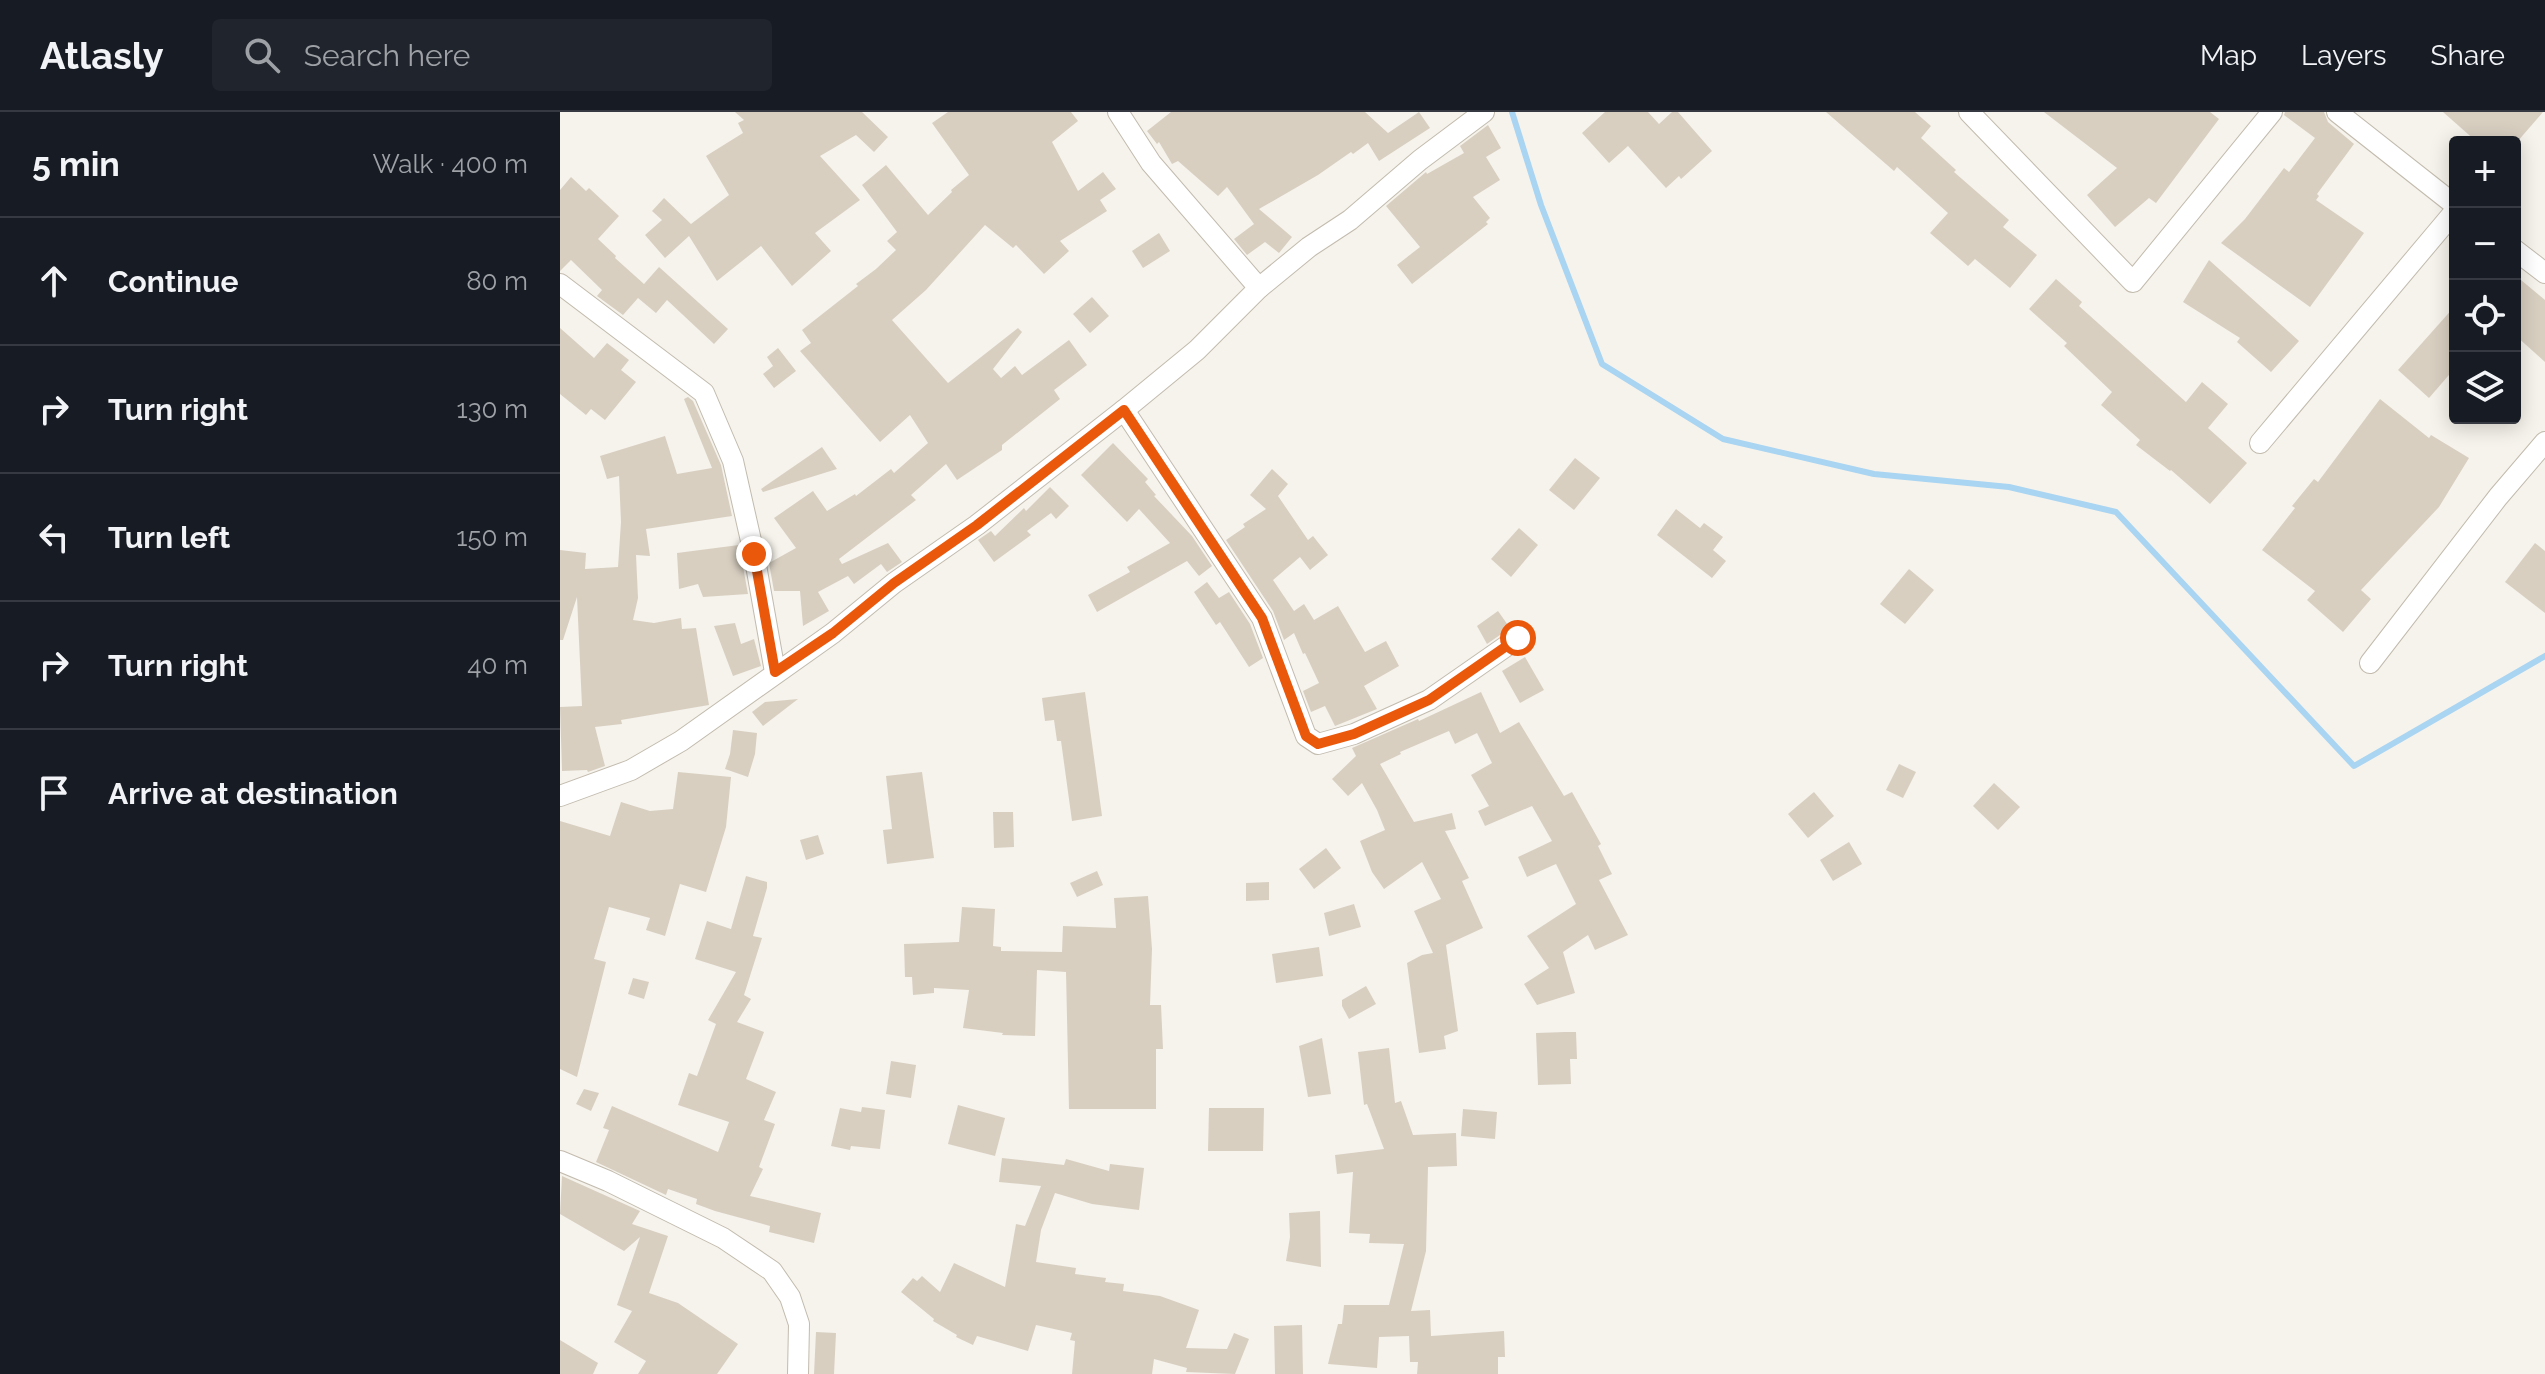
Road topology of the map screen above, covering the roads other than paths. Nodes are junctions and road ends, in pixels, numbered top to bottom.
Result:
1 (1118, 112) edge
2 (1484, 112) edge
3 (1969, 112) edge
4 (2272, 112) edge
5 (2337, 112) edge
6 (2449, 200) edge
7 (2449, 218) edge
8 (2521, 255) edge
9 (2545, 273) edge
10 (560, 284) edge
11 (1259, 288) junction
12 (1124, 410) junction
13 (2545, 442) edge
14 (2260, 443) dead end
15 (1518, 638) dead end
16 (2370, 663) dead end
17 (775, 672) junction
18 (560, 796) edge
19 (560, 1161) edge
20 (798, 1374) edge

1 - 11 street
2 - 11 street
3 - 4 street
5 - 6 street
7 - 14 street
8 - 9 street
10 - 17 street
11 - 12 street
12 - 15 street
12 - 17 street
13 - 16 street
17 - 18 street
19 - 20 street

